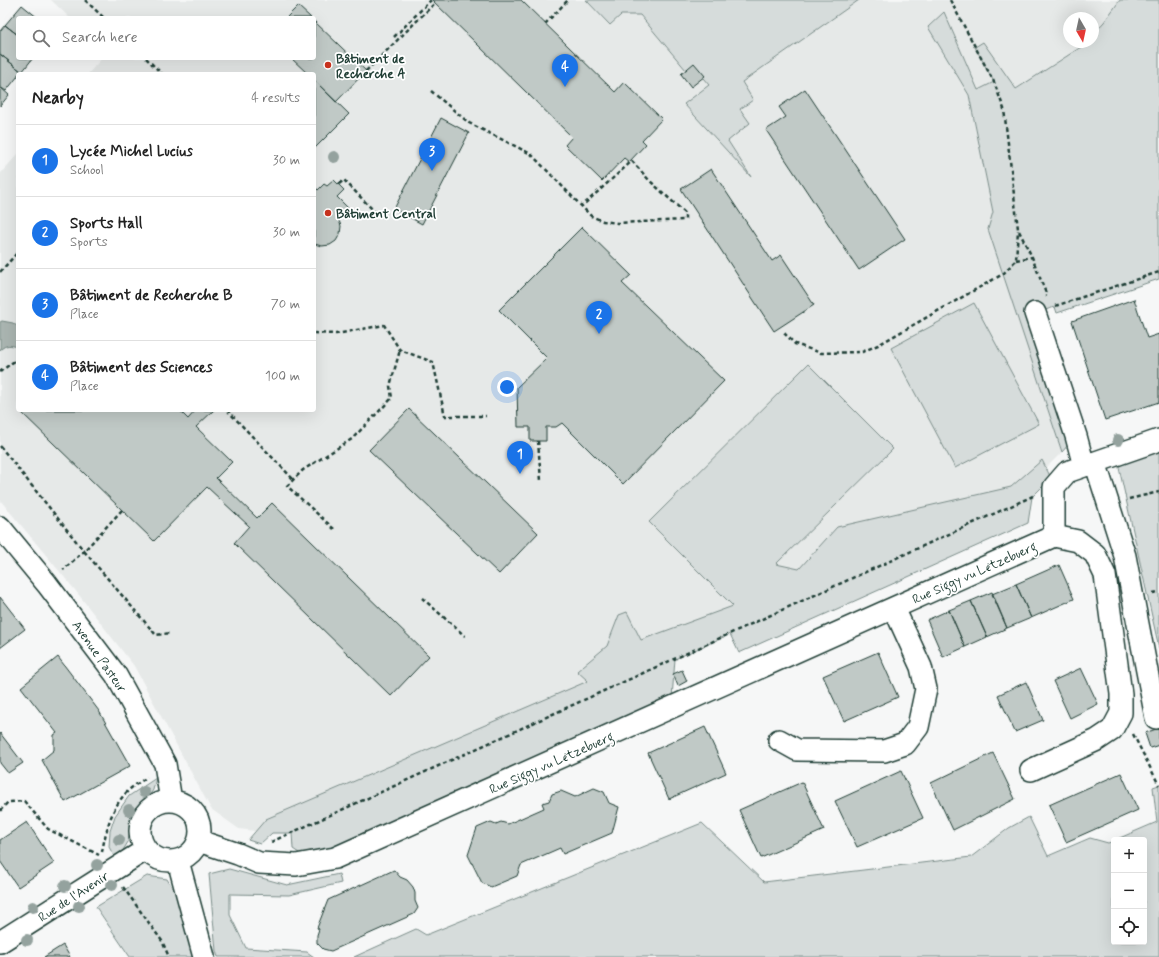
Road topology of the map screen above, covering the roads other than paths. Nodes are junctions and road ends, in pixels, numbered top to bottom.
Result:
1 (1043, 311) road end
2 (1159, 440) edge
3 (1089, 464) junction
4 (1, 530) edge
5 (1054, 536) junction
6 (894, 608) junction
7 (1156, 718) dead end
8 (779, 740) dead end
9 (1031, 770) dead end
10 (171, 800) junction
11 (199, 841) junction
12 (145, 850) junction
13 (178, 861) junction
14 (0, 942) edge
15 (204, 957) edge

1 - 3 street
2 - 3 street
3 - 5 street
3 - 7 street
4 - 10 street, Avenue Pasteur
5 - 6 street, Rue Siggy vu Lëtzebuerg
5 - 9 street
6 - 8 street
6 - 11 street, Rue Siggy vu Lëtzebuerg
10 - 11 street
10 - 12 street
11 - 13 street
12 - 13 street
12 - 14 street, Rue de l'Avenir
13 - 15 street

